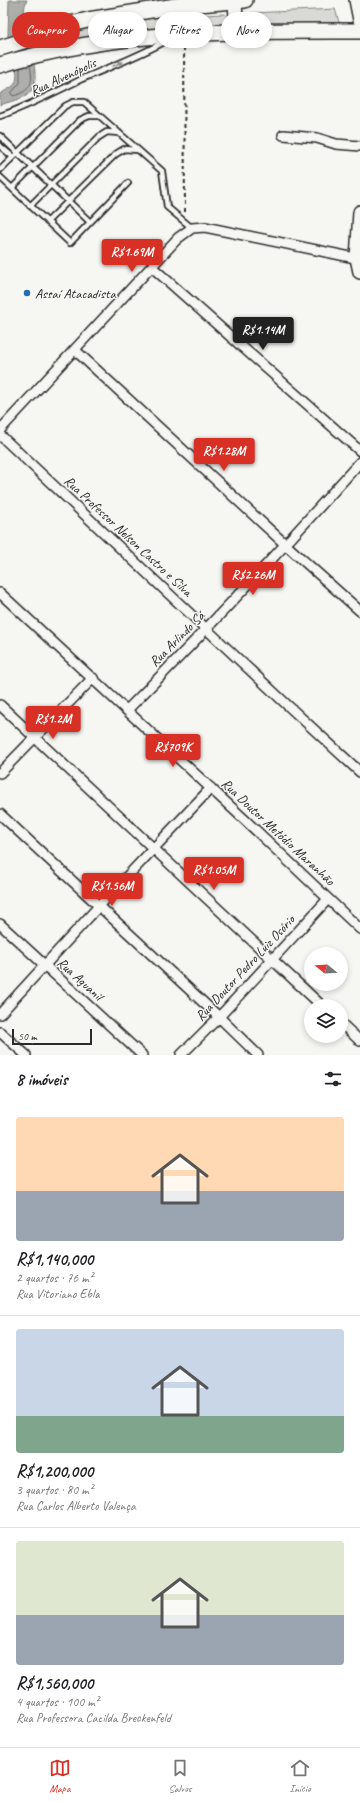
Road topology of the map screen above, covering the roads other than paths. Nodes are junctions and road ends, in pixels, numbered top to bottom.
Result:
1 (238, 0) edge
2 (356, 0) edge
3 (237, 12) edge
4 (360, 20) edge
5 (272, 31) edge
6 (360, 32) edge
7 (155, 36) edge
8 (2, 47) edge
9 (155, 48) edge
10 (4, 64) edge
11 (0, 116) edge
12 (100, 116) junction
13 (119, 133) junction
14 (283, 135) dead end
15 (0, 136) edge
16 (0, 146) edge
17 (360, 146) edge
18 (138, 150) junction
19 (17, 153) junction
20 (13, 157) junction
21 (32, 168) junction
22 (0, 170) edge
23 (0, 176) edge
24 (128, 183) dead end
25 (51, 185) junction
26 (12, 188) junction
27 (68, 201) junction
28 (30, 206) junction
29 (360, 212) edge
30 (47, 222) junction
31 (90, 222) junction
32 (192, 228) junction
33 (359, 258) edge
34 (152, 267) junction
35 (360, 272) edge
36 (75, 350) junction
37 (0, 430) edge
38 (0, 435) edge
39 (360, 451) edge
40 (360, 462) edge
41 (286, 545) junction
42 (0, 593) edge
43 (360, 610) edge
44 (207, 629) junction
45 (93, 678) junction
46 (0, 705) edge
47 (127, 710) junction
48 (35, 738) junction
49 (360, 772) edge
50 (0, 773) edge
51 (211, 788) junction
52 (0, 814) edge
53 (153, 849) junction
54 (328, 900) junction
55 (99, 906) junction
56 (0, 924) edge
57 (360, 929) edge
58 (272, 959) junction
59 (45, 966) junction
60 (315, 999) edge
61 (0, 1014) edge
62 (219, 1017) junction
63 (348, 1030) edge
64 (0, 1032) edge
65 (360, 1041) edge
66 (26, 1055) edge
67 (142, 1055) edge
68 (181, 1055) edge
69 (258, 1055) edge

1 - 3 street
1 - 8 main road
2 - 4 street
5 - 6 main road
7 - 10 main road
11 -> 9 lane, Rua Alvenópolis
12 - 13 lane
12 - 19 lane
12 - 21 lane
13 - 18 lane
13 - 25 lane
14 - 17 street
15 - 19 lane
16 - 20 lane
18 - 27 lane
18 - 32 lane
19 - 20 lane
19 - 21 lane
20 - 22 lane
21 - 25 lane
21 - 26 lane
23 - 26 lane
24 - 31 lane
25 - 27 lane
25 - 28 lane
26 - 28 lane
27 - 30 lane
27 - 31 lane
28 - 30 lane
29 - 33 street
30 - 31 lane
32 - 33 street
32 - 34 street
33 - 35 street
34 - 36 street
34 - 39 street
36 - 37 street
36 - 41 street
38 - 44 street, Rua Professor Nelson Castro e Silva
40 - 41 street, Rua Arlindo Sá
41 - 43 street
41 - 44 street, Rua Arlindo Sá
42 - 45 street, Rua Doutor Metódio Maranhão
44 - 47 street, Rua Arlindo Sá
44 - 49 street, Rua Professor Nelson Castro e Silva
45 - 47 street, Rua Doutor Metódio Maranhão
45 - 48 street
46 - 48 street
47 - 51 street, Rua Doutor Metódio Maranhão
48 - 50 street
48 - 53 street
51 - 53 street
51 - 54 street, Rua Doutor Metódio Maranhão
52 - 55 street
53 - 55 street
53 - 58 street
54 - 57 street, Rua Doutor Metódio Maranhão
54 - 58 street, Rua Doutor Pedro Luiz Osório
55 - 59 street
55 - 62 street
56 - 59 street, Rua Aguanil
58 - 60 street
58 - 62 street, Rua Doutor Pedro Luiz Osório
59 - 61 street
59 - 67 street, Rua Aguanil
62 - 68 street, Rua Doutor Pedro Luiz Osório
62 - 69 street
63 - 65 street
64 - 66 street

